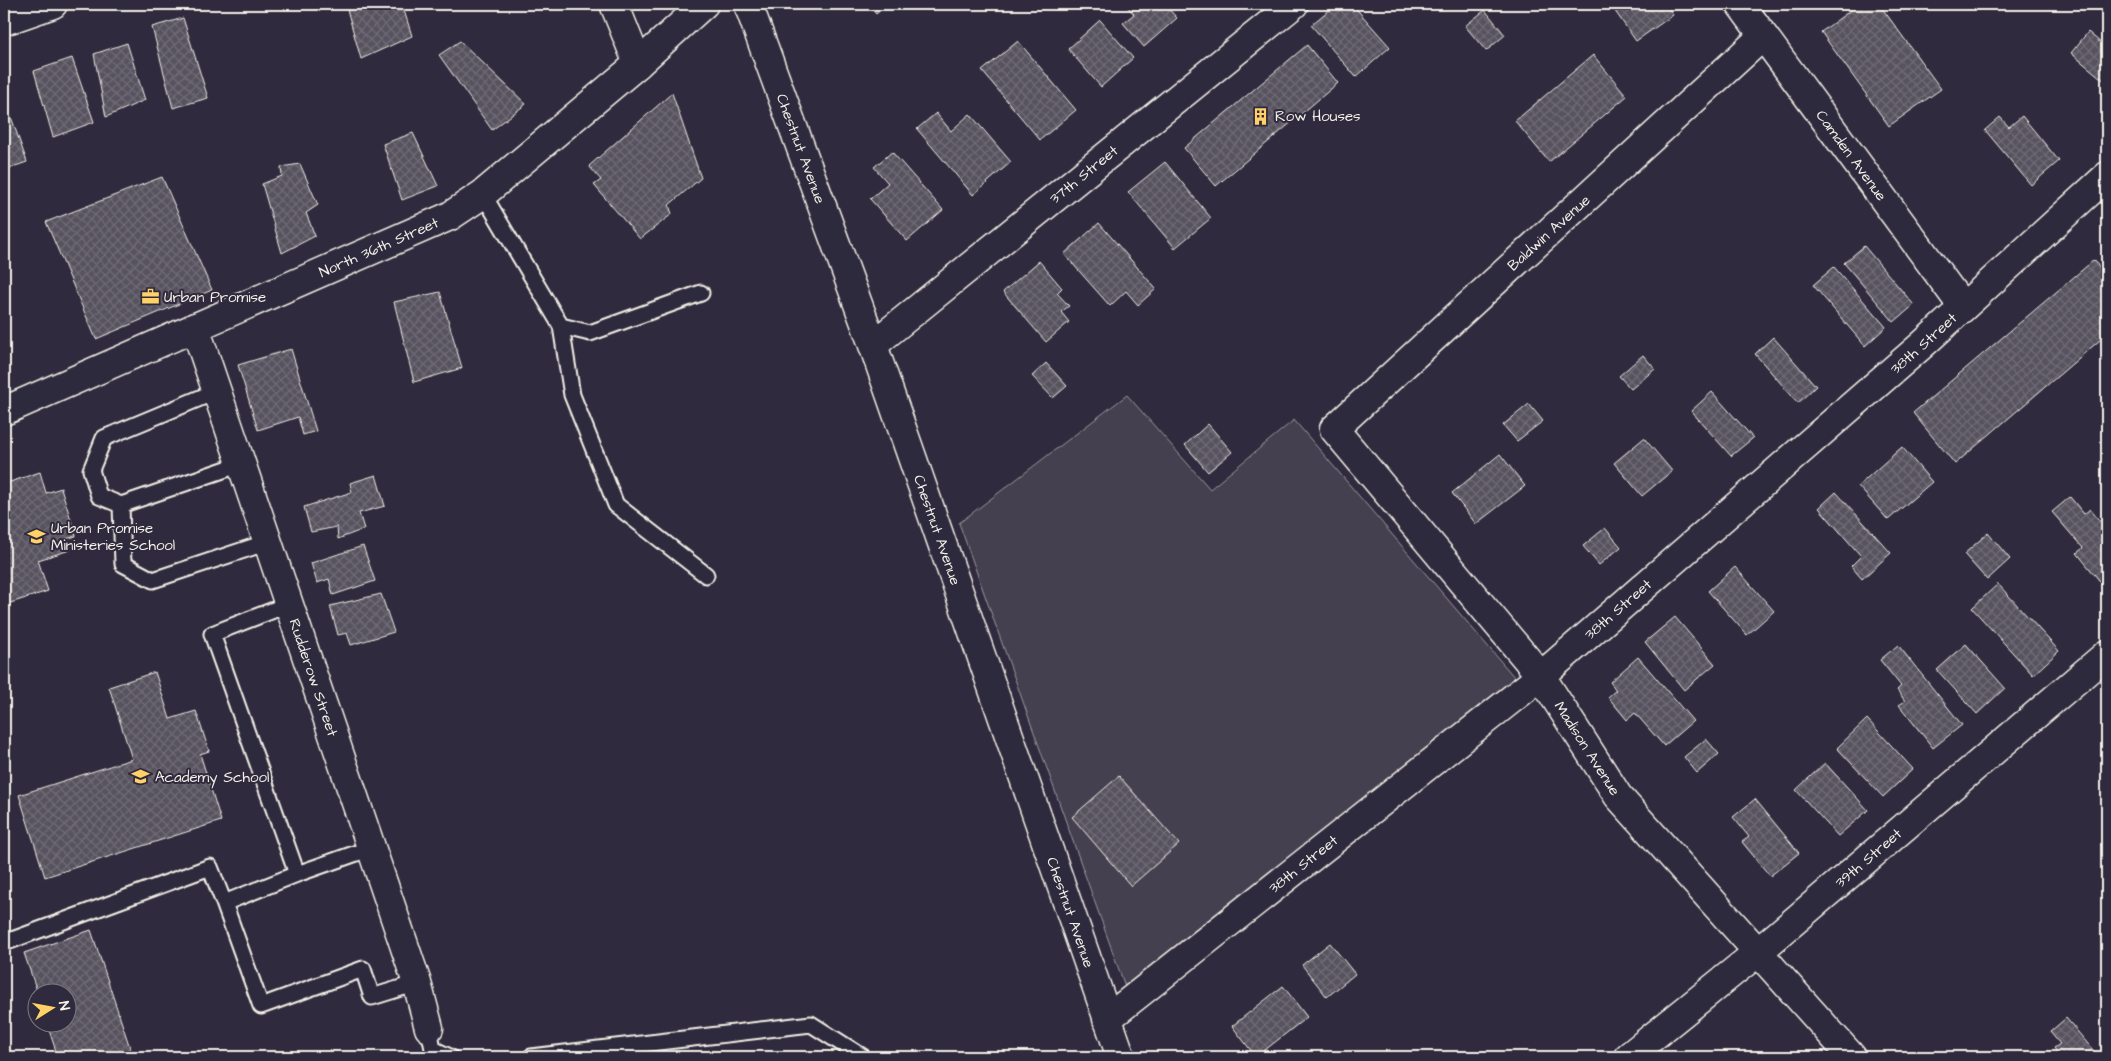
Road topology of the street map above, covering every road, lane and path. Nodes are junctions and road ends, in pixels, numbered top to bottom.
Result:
1 (53, 4) edge
2 (614, 4) edge
3 (704, 4) edge
4 (748, 4) edge
5 (1294, 4) edge
6 (1740, 4) edge
7 (4, 21) edge
8 (1764, 36) junction
9 (638, 64) junction
10 (2107, 176) edge
11 (483, 194) junction
12 (701, 293) dead end
13 (1963, 307) junction
14 (560, 326) junction
15 (195, 327) junction
16 (874, 345) junction
17 (216, 391) junction
18 (4, 411) edge
19 (1334, 429) joint
20 (241, 464) junction
21 (121, 505) junction
22 (268, 542) junction
23 (706, 575) dead end
24 (289, 604) junction
25 (2107, 654) edge
26 (1542, 676) junction
27 (371, 848) junction
28 (297, 874) junction
29 (224, 903) junction
30 (4, 943) edge
31 (1758, 952) junction
32 (416, 983) junction
33 (1108, 1019) junction
34 (429, 1028) joint
35 (450, 1057) edge
36 (531, 1057) edge
37 (862, 1057) edge
38 (1121, 1057) edge
39 (1628, 1057) edge
40 (1852, 1057) edge

1 - 7 street
2 - 9 street
3 - 9 street, North 36th Street
4 - 16 street, Chestnut Avenue
5 - 16 street, 37th Street
6 - 8 street, Camden Avenue
8 - 13 street, Camden Avenue
8 - 19 street, Baldwin Avenue
9 - 11 street, North 36th Street
10 - 13 street, 38th Street
11 - 14 lane
11 - 15 street, North 36th Street
12 - 14 lane
13 - 26 street, 38th Street
14 - 23 lane
15 - 17 street, Rudderow Street
15 - 18 street, North 36th Street
16 - 33 street, Chestnut Avenue
17 - 20 street, Rudderow Street
17 - 21 lane
19 - 26 street, Madison Avenue
20 - 21 lane
20 - 22 street, Rudderow Street
21 - 22 lane
22 - 24 street, Rudderow Street
24 - 27 street, Rudderow Street
24 - 28 lane
25 - 31 street, 39th Street
26 - 31 street, Madison Avenue
26 - 33 street, 38th Street
27 - 28 lane
27 - 32 street, Rudderow Street
28 - 29 lane
29 - 30 lane
29 - 32 lane
31 - 39 street, 39th Street
31 - 40 street, Madison Avenue
32 - 34 street, Rudderow Street
33 - 38 street, Chestnut Avenue
34 - 35 lane
36 - 37 lane

